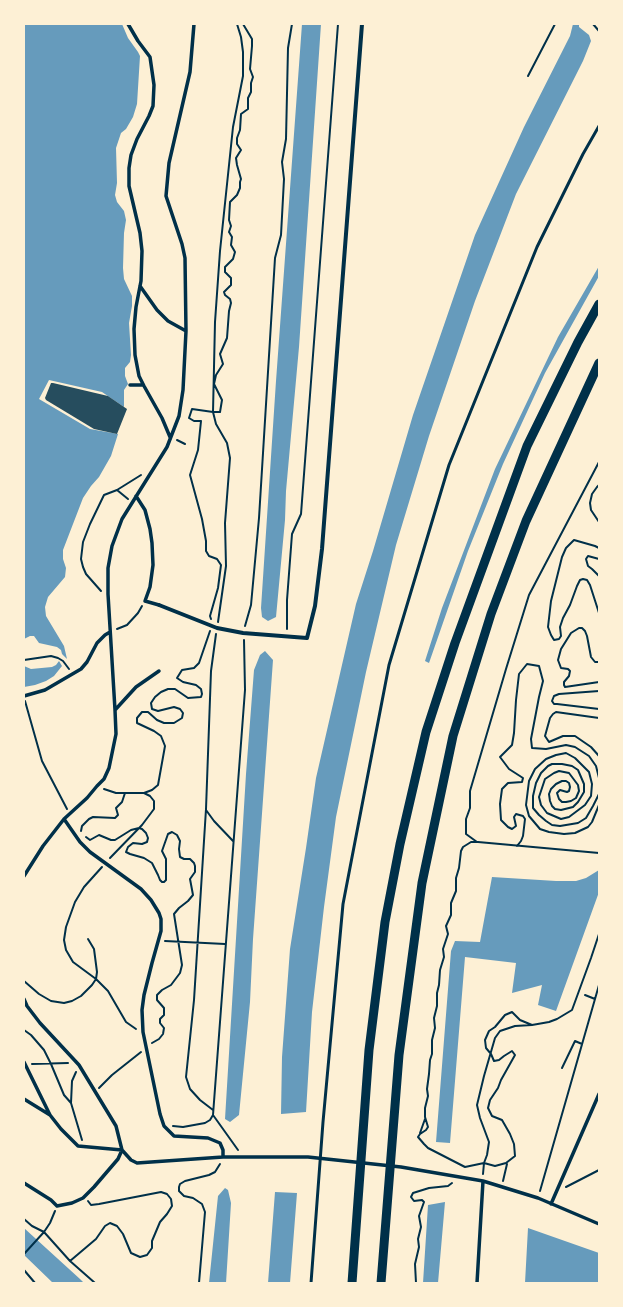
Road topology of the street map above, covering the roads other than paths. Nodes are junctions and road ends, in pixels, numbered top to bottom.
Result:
1 (128, 24) edge
2 (194, 24) edge
3 (362, 24) edge
4 (599, 126) edge
5 (140, 286) junction
6 (599, 304) edge
7 (186, 331) junction
8 (599, 363) edge
9 (130, 385) dead end
10 (143, 385) junction
11 (170, 437) junction
12 (136, 496) junction
13 (159, 605) joint
14 (111, 631) junction
15 (159, 671) dead end
16 (24, 697) edge
17 (115, 710) junction
18 (64, 819) junction
19 (24, 876) edge
20 (24, 999) edge
21 (25, 1063) edge
22 (599, 1094) edge
23 (24, 1100) edge
24 (50, 1115) junction
25 (122, 1150) junction
26 (223, 1157) junction
27 (483, 1181) junction
28 (24, 1183) edge
29 (551, 1204) junction
30 (599, 1224) edge
31 (311, 1283) edge
32 (352, 1283) edge
33 (381, 1283) edge
34 (477, 1283) edge

1 - 5 street
2 - 7 street
3 - 13 street
4 - 31 lane
5 - 7 street
5 - 10 street
6 - 32 highway
7 - 11 street
8 - 33 highway
9 - 10 street
10 - 11 street
11 - 12 street
12 - 13 street
12 - 14 street
14 - 16 street
14 - 17 street
15 - 17 street
17 - 18 street
18 - 19 street
18 - 26 street
20 - 25 street
21 - 24 street
22 - 29 street
23 - 24 street
24 - 25 street
25 - 26 street
25 - 28 street
26 - 27 street
27 - 29 street
27 - 34 street
29 - 30 street

